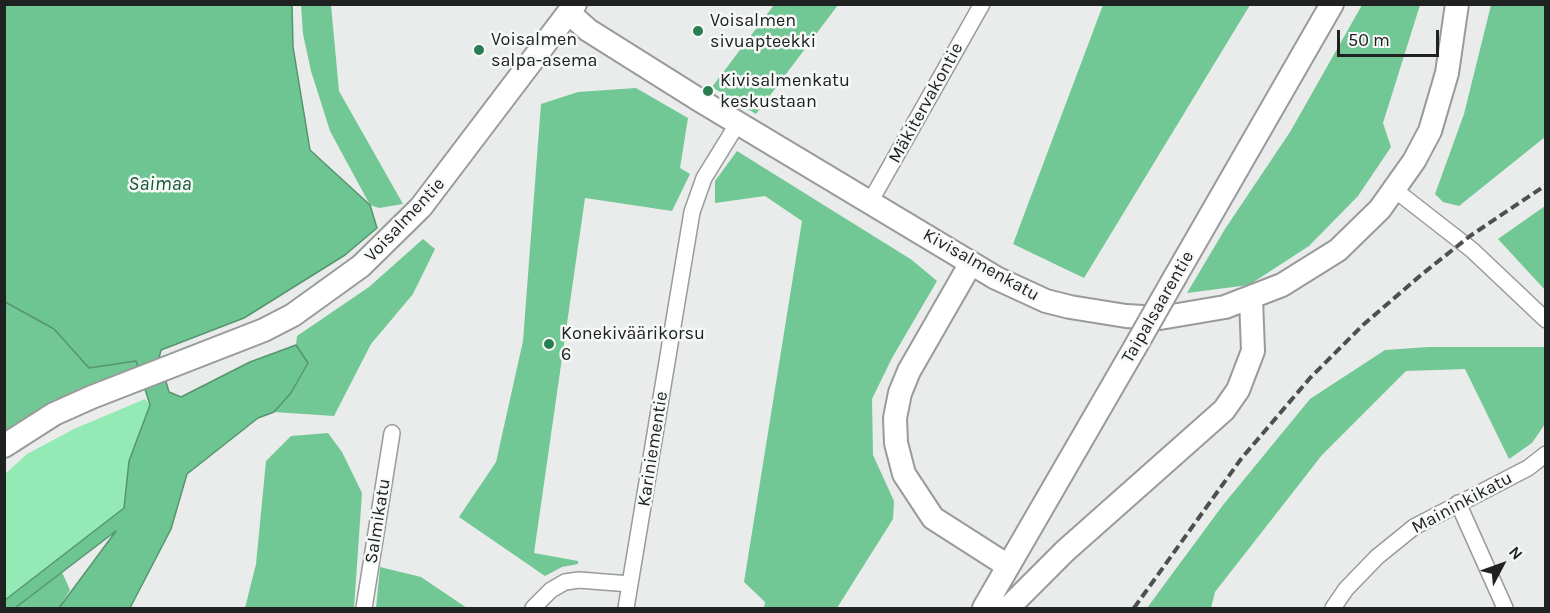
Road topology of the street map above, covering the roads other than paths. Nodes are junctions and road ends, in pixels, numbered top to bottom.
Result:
1 (982, 4) edge
2 (1332, 4) edge
3 (1457, 4) edge
4 (572, 9) edge
5 (738, 123) junction
6 (1395, 190) junction
7 (870, 202) junction
8 (971, 263) junction
9 (1251, 299) junction
10 (1545, 320) edge
11 (392, 433) dead end
12 (4, 446) edge
13 (1545, 454) edge
14 (1458, 503) junction
15 (1008, 566) junction
16 (630, 584) junction
17 (364, 609) edge
18 (533, 609) edge
19 (626, 609) edge
20 (984, 609) edge
21 (1008, 609) edge
22 (1333, 609) edge
23 (1505, 609) edge

1 - 7 street, Mäkitervakontie
2 - 15 street, Taipalsaarentie, bridge
3 - 6 street, Kivisalmenkatu
4 - 5 street, Kivisalmenkatu
4 - 12 street, Voisalmentie
5 - 7 street, Kivisalmenkatu
5 - 16 street, Kariniementie
6 - 9 street, Kivisalmenkatu
6 - 10 street
7 - 8 street, Kivisalmenkatu
8 - 9 street, Kivisalmenkatu
8 - 15 street
9 - 21 street
11 - 17 street, Salmikatu
13 - 14 street, Maininkikatu
14 - 22 street, Maininkikatu
14 - 23 street
15 - 20 street, Taipalsaarentie
16 - 18 street
16 - 19 street, Kariniementie

